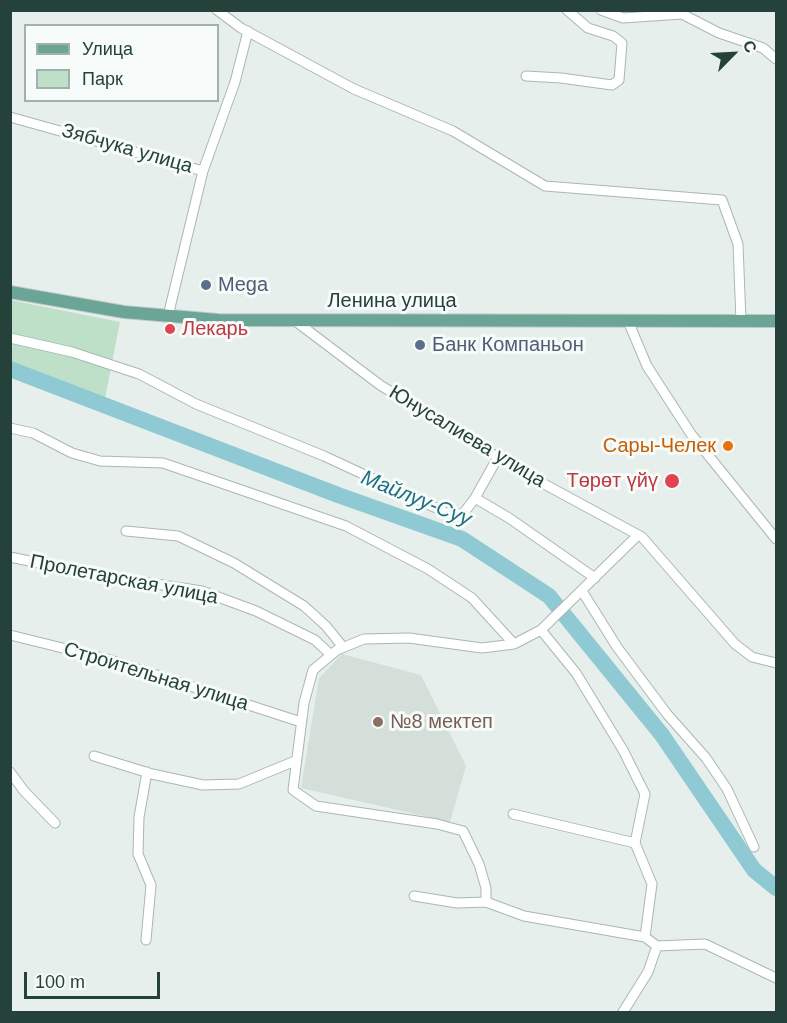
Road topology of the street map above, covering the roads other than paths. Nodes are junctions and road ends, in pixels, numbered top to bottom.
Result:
1 (217, 10) edge
2 (567, 10) edge
3 (601, 10) edge
4 (248, 32) junction
5 (777, 59) edge
6 (526, 76) dead end
7 (10, 117) edge
8 (203, 171) junction
9 (10, 292) edge
10 (168, 316) junction
11 (294, 320) junction
12 (628, 321) junction
13 (741, 321) junction
14 (777, 321) edge
15 (10, 338) edge
16 (10, 428) edge
17 (498, 457) junction
18 (475, 498) junction
19 (126, 531) dead end
20 (638, 535) junction
21 (777, 539) edge
22 (10, 557) edge
23 (595, 578) junction
24 (582, 591) junction
25 (542, 630) junction
26 (10, 635) edge
27 (514, 644) junction
28 (343, 647) junction
29 (331, 655) junction
30 (777, 663) edge
31 (301, 722) junction
32 (94, 756) dead end
33 (295, 761) junction
34 (10, 772) edge
35 (147, 772) junction
36 (513, 814) dead end
37 (55, 822) dead end
38 (635, 843) junction
39 (754, 847) dead end
40 (414, 896) dead end
41 (486, 902) junction
42 (645, 937) junction
43 (146, 940) dead end
44 (657, 946) junction
45 (777, 978) edge
46 (623, 1012) edge

1 - 4 street
2 - 6 street
3 - 5 street
4 - 8 street
4 - 13 street
7 - 8 street, Зябчука улица
8 - 10 street, Зябчука улица
9 - 10 main road, Ленина улица
10 - 11 main road, Ленина улица
11 - 12 main road, Ленина улица
11 - 17 street, Юнусалиева улица
12 - 13 main road, Ленина улица
12 - 21 street
13 - 14 main road, Ленина улица
15 - 18 street
16 - 27 street
17 - 18 street
17 - 20 street, Юнусалиева улица
18 - 23 street
19 - 28 street
20 - 23 street
20 - 30 street, Юнусалиева улица
22 - 29 street, Пролетарская улица
23 - 24 street
24 - 25 street
24 - 39 street
25 - 27 street
25 - 38 street
26 - 31 street, Строительная улица
27 - 28 street
28 - 29 street
29 - 31 street
31 - 33 street
32 - 35 street
33 - 35 street
33 - 41 street
34 - 37 street
35 - 43 street
36 - 38 street
38 - 42 street
40 - 41 street
41 - 42 street
42 - 44 street
44 - 45 street
44 - 46 street

